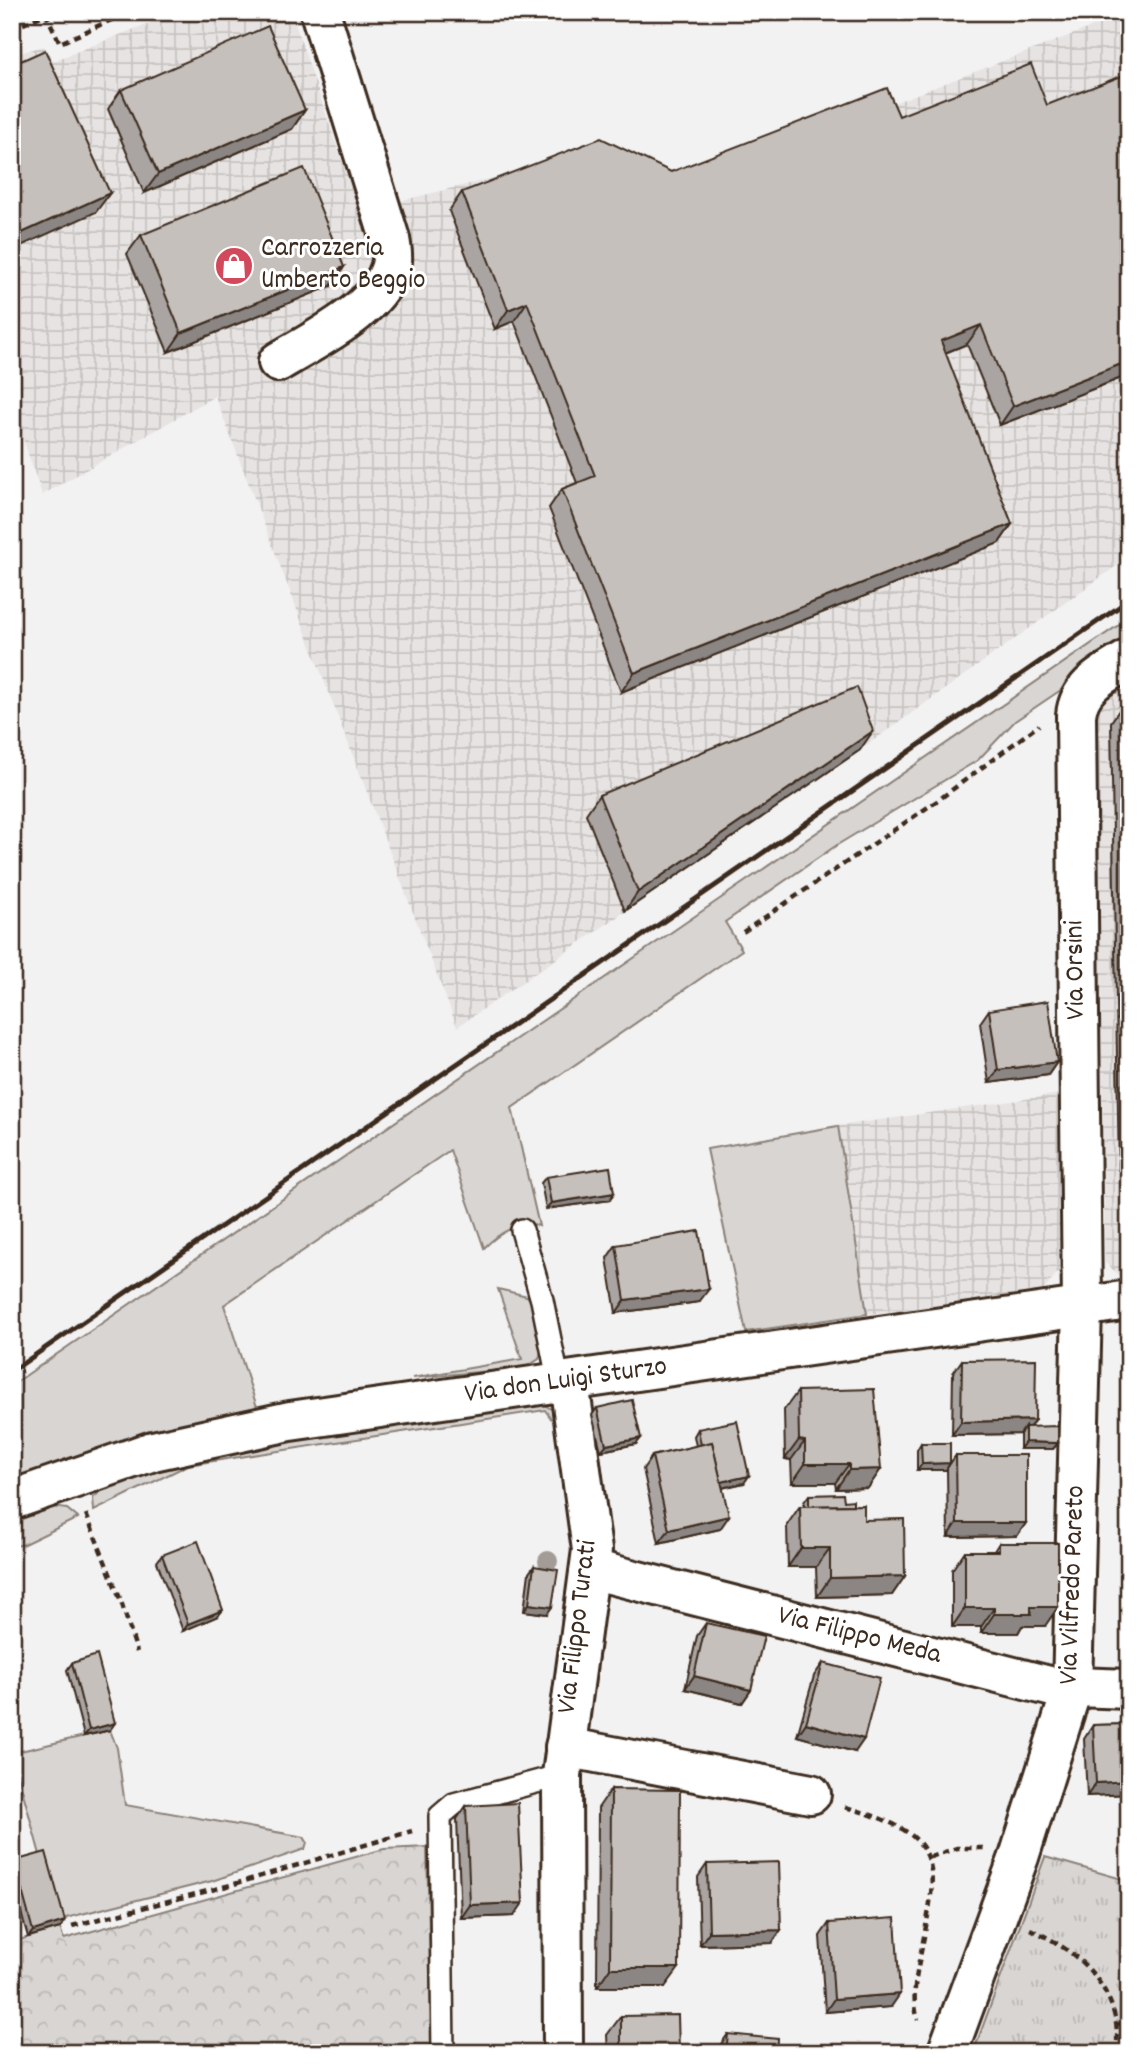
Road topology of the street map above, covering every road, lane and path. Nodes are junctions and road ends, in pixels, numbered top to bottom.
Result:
1 (129, 12) edge
2 (320, 12) edge
3 (12, 29) edge
4 (278, 362) dead end
5 (1129, 659) edge
6 (1076, 715) junction
7 (743, 932) dead end
8 (522, 1230) dead end
9 (1129, 1300) edge
10 (1082, 1307) junction
11 (564, 1383) junction
12 (71, 1478) junction
13 (12, 1500) edge
14 (591, 1569) junction
15 (137, 1652) dead end
16 (1072, 1689) junction
17 (1129, 1689) edge
18 (563, 1761) junction
19 (824, 1799) joint
20 (440, 1823) junction
21 (1020, 1925) dead end
22 (72, 1926) dead end
23 (1129, 2023) edge
24 (1117, 2024) junction
25 (948, 2049) edge
26 (443, 2053) edge
27 (563, 2053) edge
28 (1116, 2053) edge

1 - 3 path
2 - 4 street
5 - 6 street, Via Orsini
6 - 7 path
6 - 10 street, Via Orsini
8 - 11 lane
9 - 10 street, Via don Luigi Sturzo
10 - 11 street, Via don Luigi Sturzo
10 - 16 street, Via Vilfredo Pareto
11 - 12 street, Via don Luigi Sturzo
11 - 14 street, Via Filippo Turati
12 - 13 street, Via don Luigi Sturzo
12 - 15 path
14 - 16 street, Via Filippo Meda
14 - 18 street, Via Filippo Turati
16 - 17 street, Via Filippo Meda
16 - 25 street, Via Vilfredo Pareto
18 - 19 street, Via Filippo Turati
18 - 20 lane
18 - 27 street, Via Filippo Turati
19 - 25 path
20 - 22 path
20 - 26 lane
21 - 24 path
23 - 24 path
24 - 28 path

